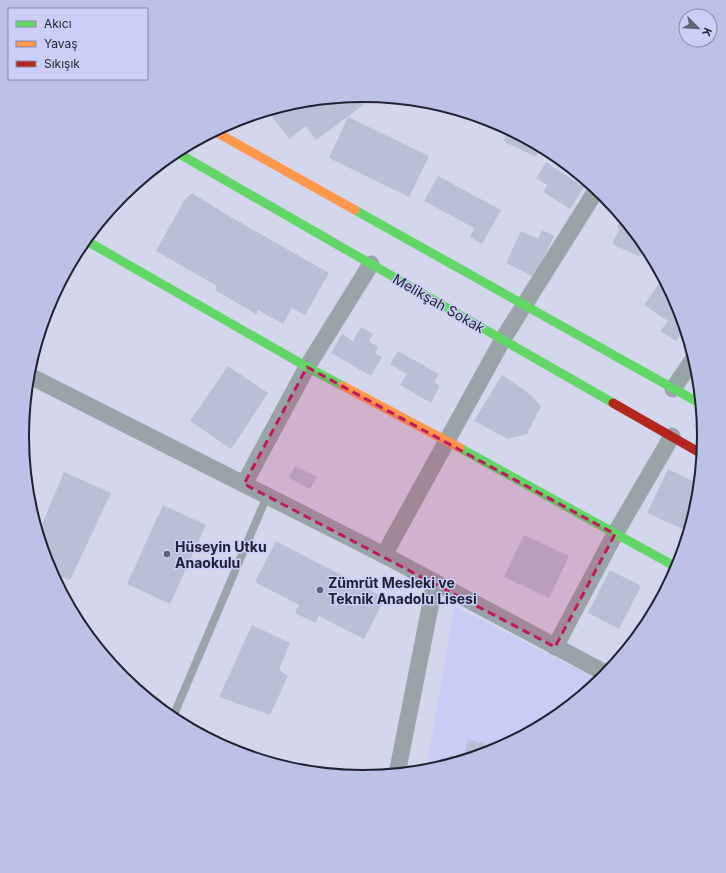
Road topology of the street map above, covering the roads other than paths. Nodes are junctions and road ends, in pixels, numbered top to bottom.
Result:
1 (220, 135) edge
2 (182, 156) edge
3 (593, 195) edge
4 (91, 243) edge
5 (371, 264) junction
6 (525, 306) junction
7 (503, 339) junction
8 (689, 365) edge
9 (307, 367) junction
10 (34, 377) edge
11 (673, 389) junction
12 (695, 401) edge
13 (672, 436) junction
14 (446, 440) junction
15 (696, 451) edge
16 (244, 484) junction
17 (268, 496) junction
18 (616, 534) junction
19 (384, 555) junction
20 (672, 565) edge
21 (435, 582) junction
22 (555, 647) junction
23 (601, 671) edge
24 (175, 712) edge
25 (398, 769) edge

1 - 6 street
2 - 5 street, Melikşah Sokak
3 - 6 street
4 - 9 street
5 - 7 street, Melikşah Sokak
5 - 9 street
6 - 7 street
6 - 11 street
7 - 13 street, Melikşah Sokak
7 - 14 street
8 - 11 street
9 - 14 street
9 - 16 street
10 - 16 street
11 - 12 street
13 - 15 street, Melikşah Sokak
13 - 18 street
14 - 18 street
14 - 19 street
16 - 17 street
17 - 19 street
17 - 24 lane
18 - 20 street
18 - 22 street
19 - 21 street
21 - 22 street
21 - 25 street
22 - 23 street

